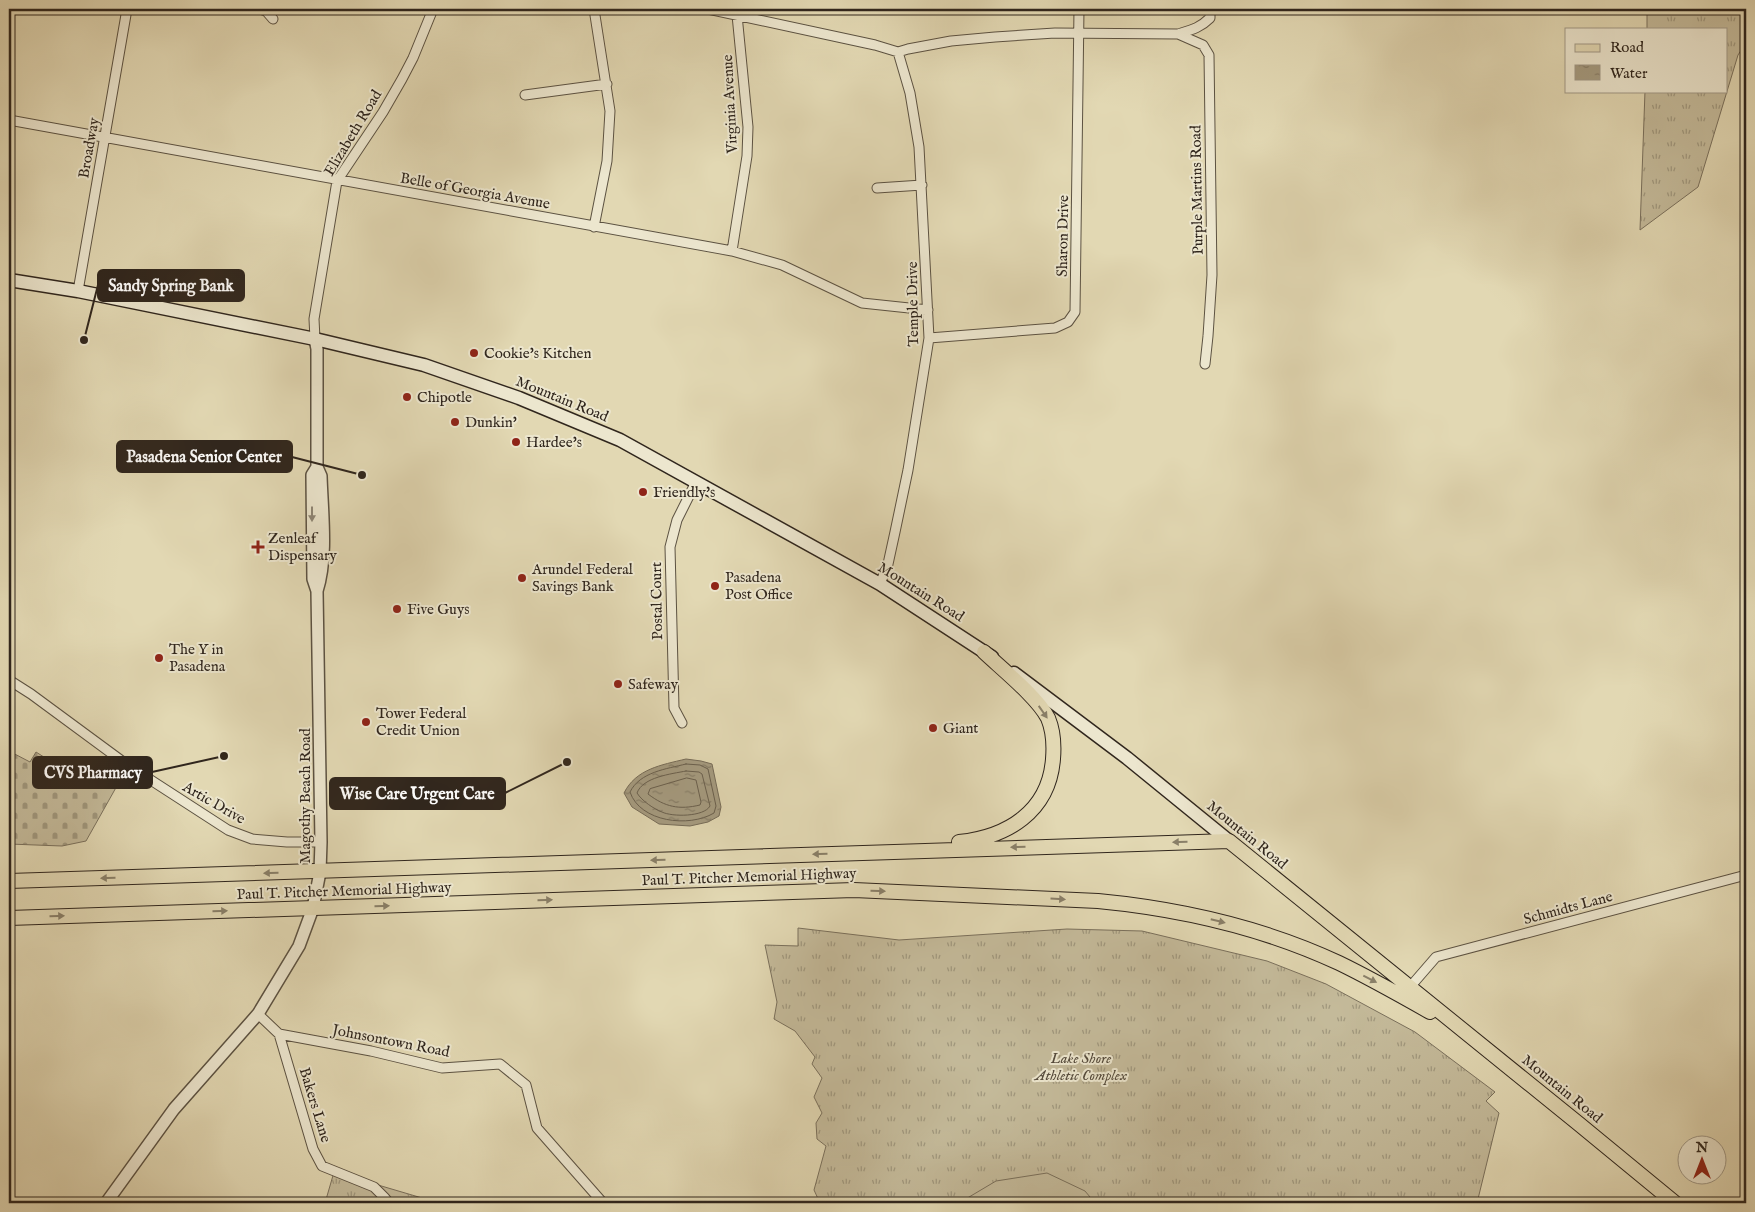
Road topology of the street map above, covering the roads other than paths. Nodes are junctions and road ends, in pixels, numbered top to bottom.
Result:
1 (128, 9) edge
2 (260, 9) edge
3 (432, 9) edge
4 (594, 9) edge
5 (708, 9) edge
6 (1079, 9) edge
7 (1210, 9) edge
8 (737, 15) junction
9 (273, 19) dead end
10 (1079, 33) junction
11 (1178, 34) junction
12 (898, 52) junction
13 (607, 84) junction
14 (525, 95) dead end
15 (9, 120) edge
16 (105, 138) junction
17 (337, 181) junction
18 (922, 185) junction
19 (876, 188) dead end
20 (594, 227) junction
21 (732, 251) junction
22 (9, 280) edge
23 (78, 291) junction
24 (928, 310) junction
25 (930, 338) junction
26 (315, 339) junction
27 (1204, 364) dead end
28 (696, 482) junction
29 (880, 584) junction
30 (984, 652) junction
31 (9, 680) edge
32 (682, 723) dead end
33 (1229, 841) junction
34 (321, 842) junction
35 (852, 853) junction
36 (320, 872) junction
37 (1746, 875) edge
38 (9, 881) edge
39 (313, 908) junction
40 (9, 918) edge
41 (1410, 987) junction
42 (258, 1014) junction
43 (1463, 1031) junction
44 (279, 1034) junction
45 (106, 1203) edge
46 (389, 1203) edge
47 (603, 1203) edge
48 (1675, 1203) edge

1 - 16 street, Broadway
2 - 9 street
3 - 17 street, Elizabeth Road
4 - 13 street
5 - 8 street
6 - 10 street, Sharon Drive
7 - 11 street, Purple Martins Road
8 - 12 street
8 - 21 street, Virginia Avenue
10 - 11 street, Purple Martins Road
10 - 12 street, Purple Martins Road
10 - 25 street, Sharon Drive
11 - 27 street, Purple Martins Road
12 - 18 street, Temple Drive
13 - 14 street
13 - 20 street
15 - 16 street, Belle of Georgia Avenue
16 - 17 street, Belle of Georgia Avenue
16 - 23 street, Broadway
17 - 20 street, Belle of Georgia Avenue
17 - 26 street, Elizabeth Road
18 - 19 street
18 - 24 street, Temple Drive
20 - 21 street, Belle of Georgia Avenue
21 - 24 street, Belle of Georgia Avenue
22 - 23 main road, Mountain Road
23 - 26 main road, Mountain Road
24 - 25 street, Temple Drive
25 - 29 street, Temple Drive
26 - 28 main road, Mountain Road
26 - 34 street, Magothy Beach Road
28 - 29 main road, Mountain Road
28 - 32 street, Postal Court
29 - 30 main road, Mountain Road
30 - 33 main road, Mountain Road
30 -> 35 main road
31 - 34 street, Artic Drive
33 -> 35 main road, Paul T. Pitcher Memorial Highway
33 - 41 main road, Mountain Road
34 - 36 street, Magothy Beach Road
35 -> 36 main road, Paul T. Pitcher Memorial Highway
36 -> 38 main road, Paul T. Pitcher Memorial Highway
36 - 39 street, Magothy Beach Road
37 - 41 street, Schmidts Lane
40 -> 39 main road, Paul T. Pitcher Memorial Highway
39 - 42 street, Magothy Beach Road
39 -> 43 main road, Paul T. Pitcher Memorial Highway
41 - 43 main road, Mountain Road
42 - 44 street
42 - 45 street, Magothy Beach Road
43 - 48 main road, Mountain Road
44 - 46 street, Bakers Lane
44 - 47 street, Johnsontown Road

